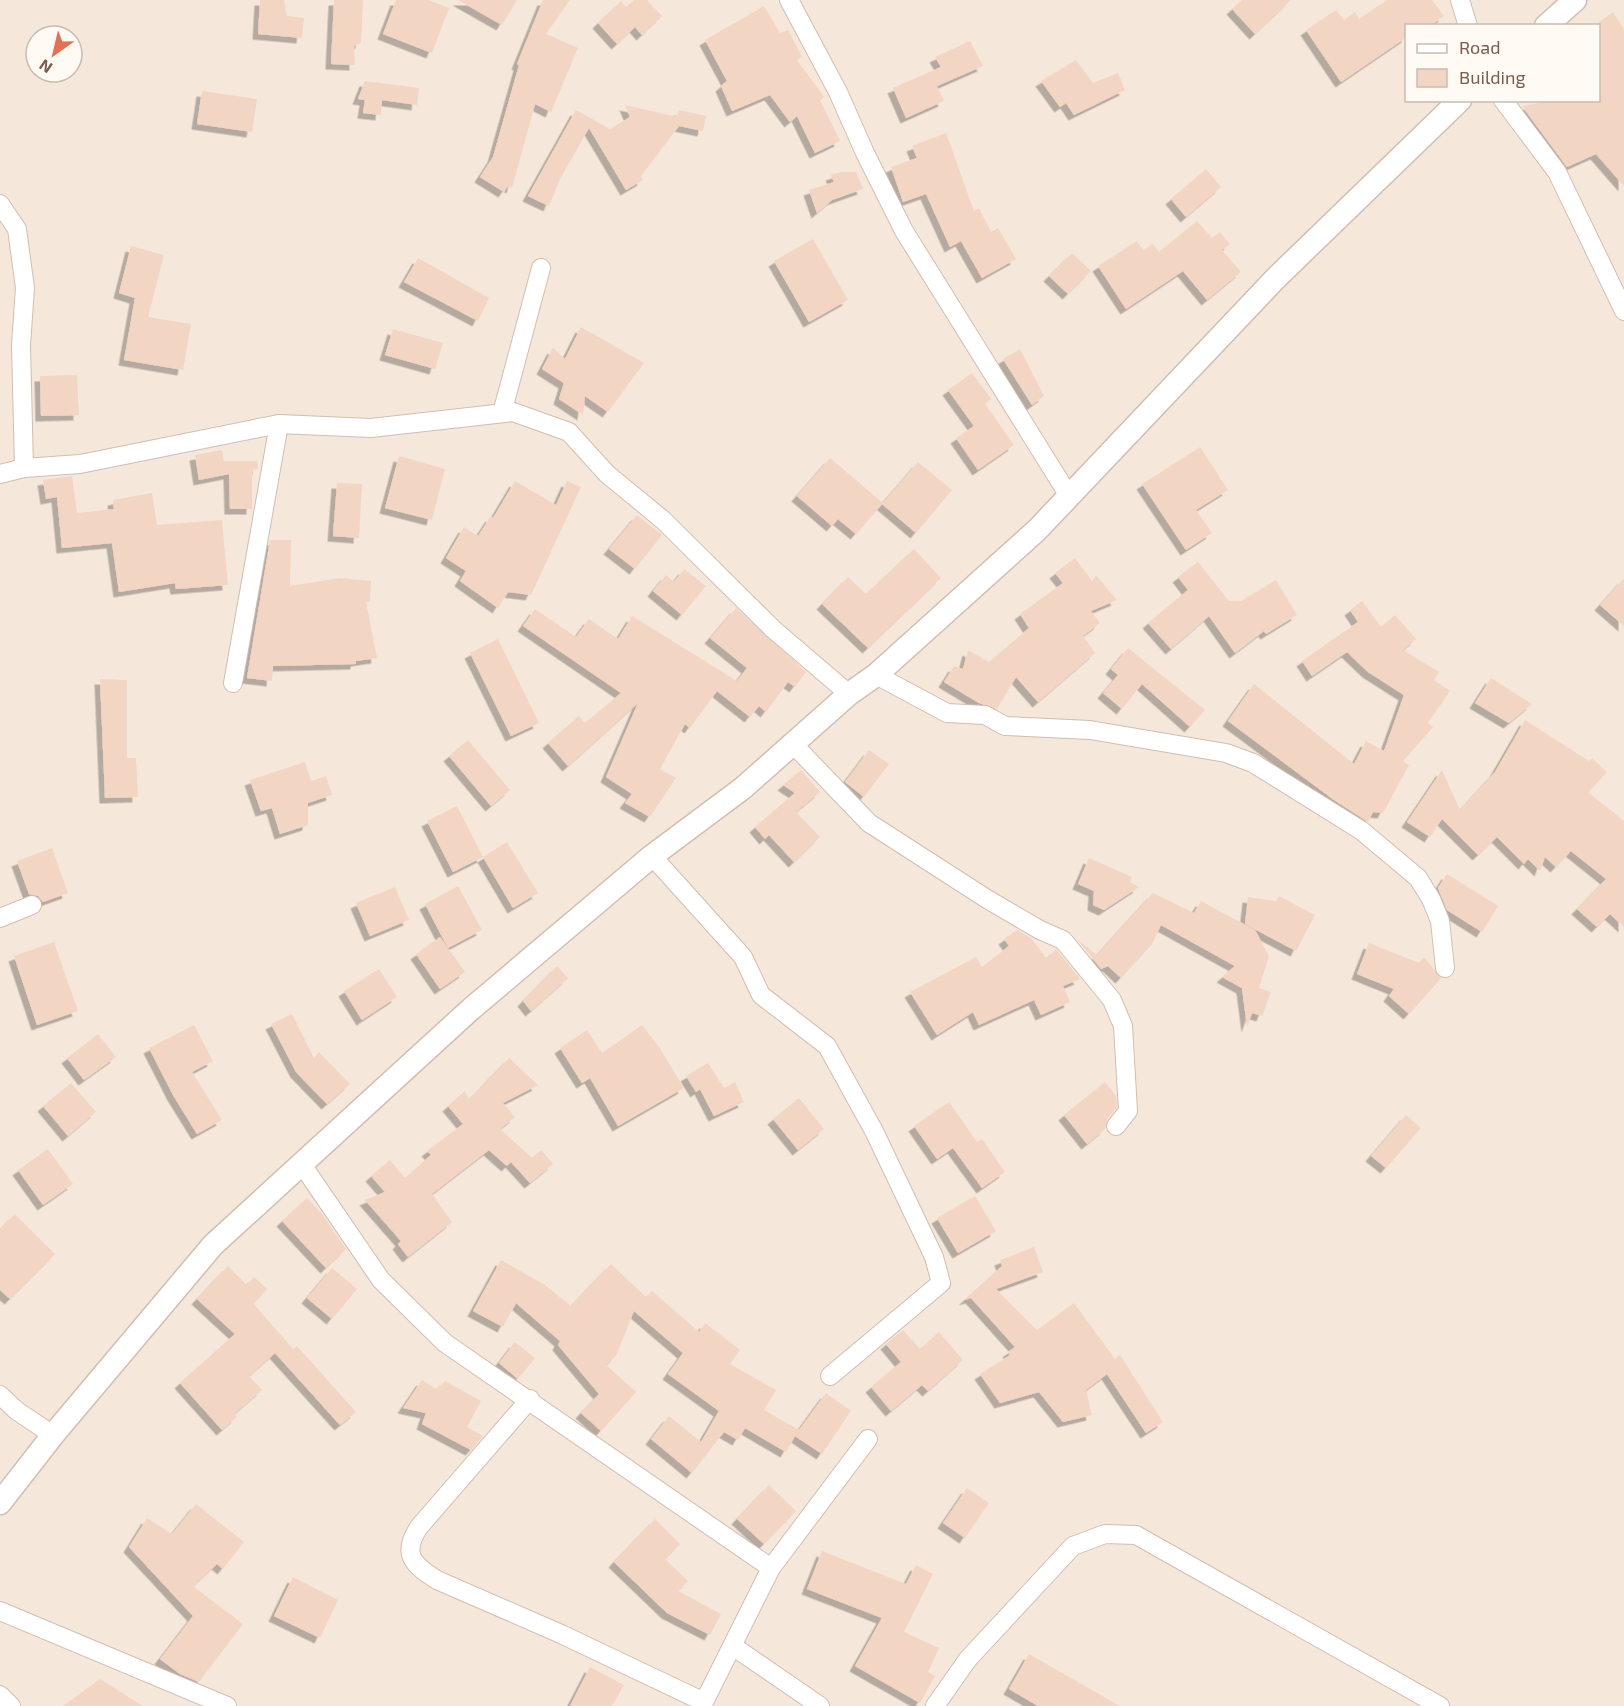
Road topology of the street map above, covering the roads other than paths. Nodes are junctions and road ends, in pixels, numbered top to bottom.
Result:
1 (789, 0) edge
2 (1460, 0) edge
3 (1575, 0) edge
4 (1467, 24) edge
5 (1548, 24) edge
6 (1458, 102) edge
7 (1504, 102) edge
8 (0, 204) edge
9 (541, 268) dead end
10 (1624, 311) edge
11 (502, 413) junction
12 (279, 424) junction
13 (24, 468) junction
14 (0, 474) edge
15 (1069, 496) junction
16 (876, 675) junction
17 (232, 683) dead end
18 (849, 694) junction
19 (792, 743) junction
20 (652, 856) junction
21 (32, 905) dead end
22 (0, 918) edge
23 (1445, 968) dead end
24 (1116, 1126) dead end
25 (301, 1163) junction
26 (830, 1376) dead end
27 (0, 1395) edge
28 (530, 1399) junction
29 (53, 1435) junction
30 (868, 1439) dead end
31 (0, 1503) edge
32 (771, 1568) junction
33 (0, 1611) edge
34 (734, 1647) junction
35 (0, 1695) edge
36 (703, 1704) edge
37 (11, 1706) edge
38 (227, 1706) edge
39 (820, 1706) edge
40 (935, 1706) edge
41 (1440, 1706) edge

1 - 15 street
2 - 4 street
3 - 5 street
6 - 15 street
7 - 10 street
8 - 13 street
9 - 11 street
11 - 12 street
11 - 18 street
12 - 13 street
12 - 17 street
13 - 14 street
15 - 16 street
16 - 18 street
16 - 23 street
18 - 19 street
19 - 20 street
19 - 24 street
20 - 25 street
20 - 26 street
21 - 22 street
25 - 28 street
25 - 29 street
27 - 29 street
28 - 32 street
28 - 36 street
29 - 31 street
30 - 32 street
32 - 34 street
33 - 38 street
34 - 36 street
34 - 39 street
35 - 37 street
40 - 41 street

